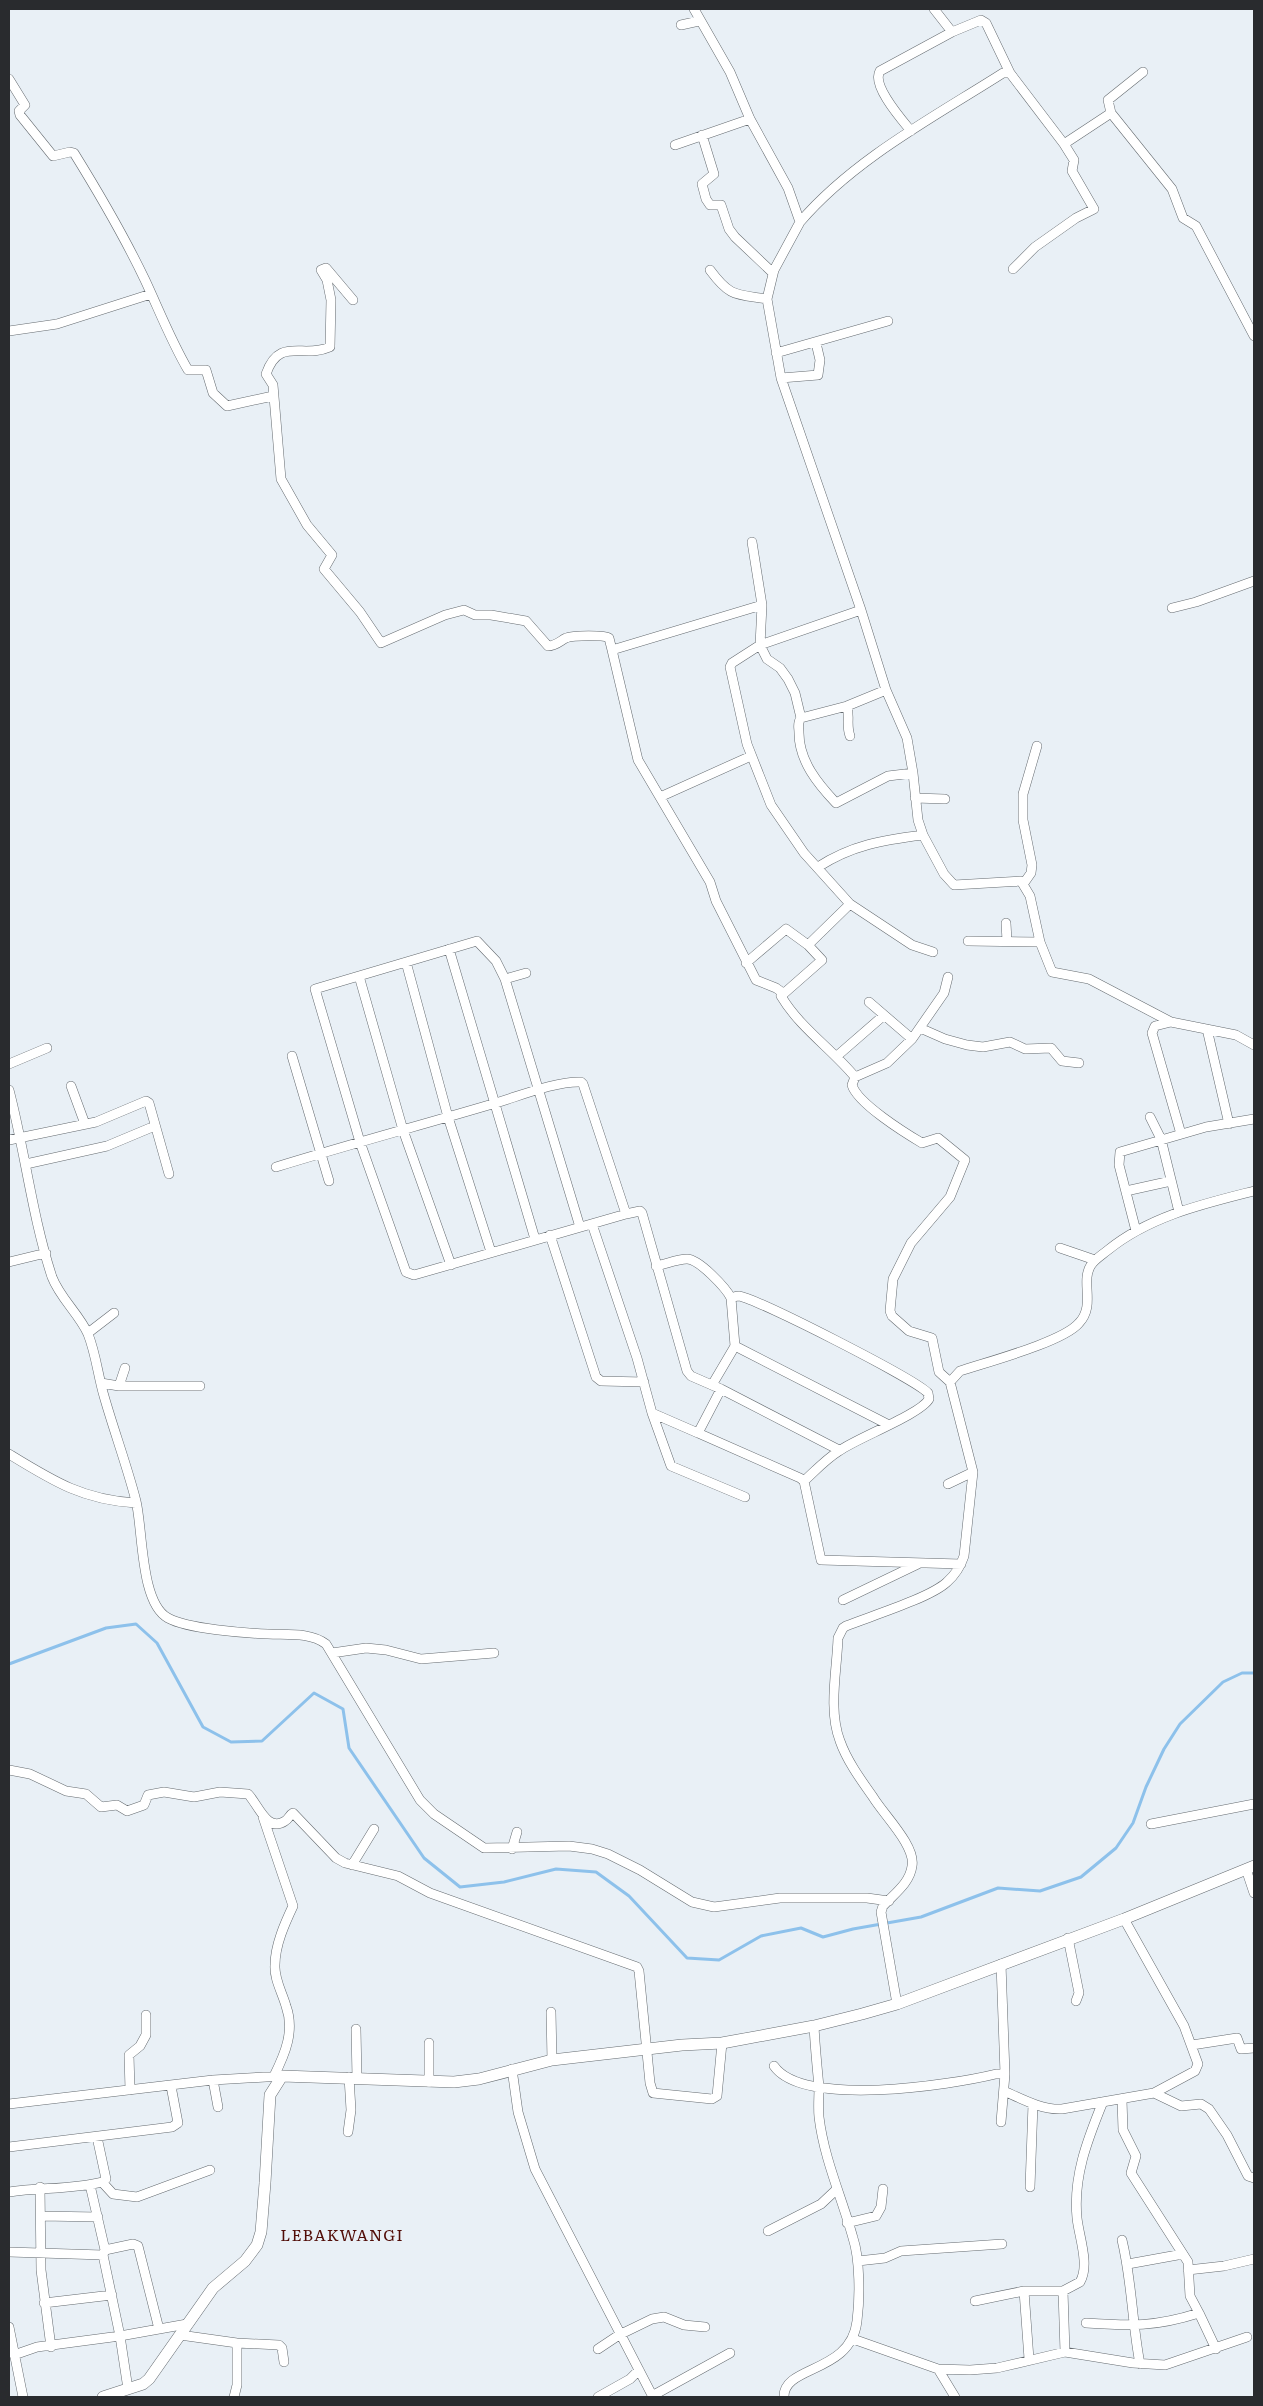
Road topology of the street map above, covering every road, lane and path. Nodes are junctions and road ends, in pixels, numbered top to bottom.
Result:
1 (694, 9) edge
2 (934, 9) edge
3 (699, 21) junction
4 (681, 25) dead end
5 (952, 32) junction
6 (1143, 72) dead end
7 (1010, 73) junction
8 (9, 80) edge
9 (1111, 113) junction
10 (750, 118) junction
11 (911, 131) junction
12 (702, 136) junction
13 (1064, 144) junction
14 (675, 145) dead end
15 (800, 222) junction
16 (1013, 269) dead end
17 (710, 270) dead end
18 (773, 273) junction
19 (151, 294) junction
20 (767, 299) junction
21 (352, 300) dead end
22 (888, 321) dead end
23 (9, 331) edge
24 (1254, 336) edge
25 (816, 343) junction
26 (776, 353) junction
27 (781, 378) junction
28 (273, 396) junction
29 (752, 542) dead end
30 (1254, 581) edge
31 (762, 604) junction
32 (1172, 608) dead end
33 (861, 610) junction
34 (760, 646) junction
35 (612, 650) junction
36 (886, 690) junction
37 (847, 706) junction
38 (801, 718) junction
39 (850, 736) dead end
40 (1037, 746) dead end
41 (751, 756) junction
42 (913, 773) junction
43 (660, 797) junction
44 (915, 798) junction
45 (945, 799) dead end
46 (923, 835) junction
47 (818, 867) junction
48 (1024, 883) junction
49 (850, 904) junction
50 (1006, 923) dead end
51 (968, 941) dead end
52 (1007, 941) junction
53 (1040, 942) junction
54 (808, 945) junction
55 (450, 949) junction
56 (933, 952) dead end
57 (406, 962) junction
58 (746, 963) junction
59 (526, 973) dead end
60 (359, 976) junction
61 (948, 976) dead end
62 (505, 979) junction
63 (783, 993) junction
64 (869, 1002) dead end
65 (883, 1016) junction
66 (1171, 1022) junction
67 (920, 1028) junction
68 (1207, 1029) junction
69 (912, 1039) junction
70 (1254, 1046) edge
71 (47, 1048) dead end
72 (292, 1056) dead end
73 (837, 1056) junction
74 (1079, 1063) dead end
75 (9, 1064) edge
76 (855, 1077) junction
77 (70, 1086) dead end
78 (9, 1090) edge
79 (538, 1090) junction
80 (497, 1103) junction
81 (448, 1117) junction
82 (1150, 1117) dead end
83 (1254, 1119) edge
84 (85, 1124) junction
85 (1229, 1124) junction
86 (150, 1128) dead end
87 (403, 1130) junction
88 (1182, 1134) junction
89 (21, 1138) junction
90 (1161, 1139) junction
91 (9, 1140) edge
92 (360, 1142) junction
93 (320, 1154) junction
94 (26, 1164) junction
95 (276, 1167) dead end
96 (169, 1174) dead end
97 (329, 1181) dead end
98 (1171, 1181) junction
99 (1126, 1191) junction
100 (1254, 1191) edge
101 (1178, 1212) junction
102 (626, 1214) junction
103 (592, 1224) junction
104 (580, 1227) junction
105 (1136, 1231) junction
106 (550, 1235) junction
107 (535, 1239) junction
108 (1060, 1248) dead end
109 (491, 1252) junction
110 (46, 1253) junction
111 (1095, 1260) junction
112 (9, 1262) edge
113 (451, 1265) junction
114 (656, 1266) junction
115 (731, 1298) junction
116 (114, 1313) dead end
117 (88, 1333) junction
118 (735, 1346) junction
119 (125, 1368) dead end
120 (948, 1380) junction
121 (644, 1382) junction
122 (101, 1383) junction
123 (119, 1386) junction
124 (200, 1386) dead end
125 (716, 1387) junction
126 (652, 1413) junction
127 (886, 1424) junction
128 (698, 1434) junction
129 (839, 1450) junction
130 (9, 1454) edge
131 (973, 1472) junction
132 (804, 1481) junction
133 (948, 1484) dead end
134 (745, 1498) dead end
135 (136, 1503) junction
136 (921, 1563) junction
137 (962, 1564) junction
138 (843, 1600) dead end
139 (332, 1653) junction
140 (494, 1653) dead end
141 (9, 1770) edge
142 (1254, 1804) edge
143 (263, 1816) junction
144 (1151, 1824) dead end
145 (374, 1829) dead end
146 (517, 1832) dead end
147 (512, 1849) junction
148 (352, 1865) junction
149 (1250, 1868) edge
150 (1254, 1894) edge
151 (888, 1900) junction
152 (1124, 1919) junction
153 (1068, 1938) junction
154 (1001, 1964) junction
155 (1076, 2001) dead end
156 (897, 2004) junction
157 (551, 2012) dead end
158 (146, 2015) dead end
159 (814, 2026) junction
160 (356, 2028) dead end
161 (429, 2043) dead end
162 (722, 2043) junction
163 (1192, 2045) junction
164 (1254, 2048) edge
165 (646, 2049) junction
166 (552, 2052) junction
167 (774, 2066) dead end
168 (512, 2069) junction
169 (1005, 2074) junction
170 (278, 2076) junction
171 (353, 2077) junction
172 (213, 2080) junction
173 (429, 2082) junction
174 (171, 2086) junction
175 (819, 2089) junction
176 (130, 2090) junction
177 (1004, 2091) junction
178 (1154, 2094) junction
179 (1122, 2100) junction
180 (9, 2104) edge
181 (1033, 2104) junction
182 (1102, 2104) junction
183 (218, 2107) dead end
184 (1001, 2122) dead end
185 (348, 2132) dead end
186 (97, 2137) junction
187 (9, 2147) edge
188 (210, 2170) dead end
189 (1254, 2178) edge
190 (102, 2182) junction
191 (90, 2185) junction
192 (40, 2187) junction
193 (1030, 2187) dead end
194 (837, 2189) junction
195 (883, 2189) dead end
196 (9, 2192) edge
197 (41, 2216) junction
198 (98, 2217) junction
199 (847, 2223) junction
200 (768, 2231) dead end
201 (1122, 2240) dead end
202 (1002, 2244) dead end
203 (9, 2252) edge
204 (41, 2252) junction
205 (104, 2252) junction
206 (1182, 2254) junction
207 (1254, 2259) edge
208 (858, 2261) junction
209 (1128, 2264) junction
210 (1188, 2270) junction
211 (1024, 2291) junction
212 (1063, 2291) junction
213 (112, 2295) junction
214 (975, 2301) dead end
215 (44, 2303) junction
216 (1199, 2313) junction
217 (1086, 2323) dead end
218 (187, 2324) junction
219 (1134, 2326) junction
220 (704, 2327) dead end
221 (9, 2328) edge
222 (159, 2329) junction
223 (619, 2335) junction
224 (120, 2336) junction
225 (180, 2336) junction
226 (1247, 2337) dead end
227 (853, 2339) junction
228 (237, 2344) junction
229 (51, 2347) junction
230 (598, 2349) dead end
231 (1216, 2349) junction
232 (1065, 2352) junction
233 (730, 2353) dead end
234 (14, 2355) junction
235 (1029, 2359) junction
236 (284, 2362) dead end
237 (1140, 2364) junction
238 (938, 2369) junction
239 (639, 2370) junction
240 (128, 2389) junction
241 (23, 2397) edge
242 (103, 2397) edge
243 (234, 2397) edge
244 (598, 2397) edge
245 (652, 2397) edge
246 (784, 2397) edge
247 (955, 2397) edge

1 - 3 street
2 - 5 street
3 - 4 street
3 - 10 street
5 - 7 street
5 - 11 street
6 - 9 street
7 - 11 street
7 - 13 street
8 - 19 street
9 - 13 street
9 - 24 street
10 - 12 street
10 - 15 street
11 - 15 street
12 - 14 street
12 - 18 street
13 - 16 street
15 - 18 street
17 - 20 street
18 - 20 street
19 - 23 street
19 - 28 street
20 - 26 street
21 - 28 street
22 - 25 street
25 - 26 street
25 - 27 street
26 - 27 street
27 - 33 street
28 - 35 street
29 - 31 street
30 - 32 street
31 - 34 street
31 - 35 street
33 - 34 street
33 - 36 street
34 - 38 street
34 - 41 street
35 - 43 street
36 - 37 street
36 - 42 street
37 - 38 street
37 - 39 street
38 - 42 street
40 - 48 street
41 - 43 street
41 - 47 street
42 - 44 street
43 - 58 street
44 - 45 street
44 - 46 street
46 - 47 street
46 - 48 street
47 - 49 street
48 - 53 street
49 - 54 street
49 - 56 street
50 - 52 street
51 - 52 street
52 - 53 street
53 - 66 street
54 - 58 street
54 - 63 street
55 - 57 street
55 - 62 street
55 - 80 street
57 - 60 street
57 - 81 street
58 - 63 street
59 - 62 street
60 - 87 street
60 - 92 street
61 - 67 street
62 - 79 street
63 - 73 street
64 - 65 street
65 - 69 street
65 - 73 street
66 - 68 street
66 - 88 street
67 - 69 street
67 - 74 street
68 - 70 street
68 - 85 street
69 - 76 street
71 - 75 street
72 - 93 street
73 - 76 street
76 - 120 street
77 - 84 street
78 - 89 street
79 - 80 street
79 - 102 street
79 - 104 street
80 - 81 street
80 - 107 street
81 - 87 street
81 - 109 street
82 - 90 street
83 - 85 street
84 - 89 street
84 - 96 street
85 - 88 street
86 - 94 street
87 - 92 street
87 - 113 street
88 - 90 street
89 - 91 street
89 - 94 street
90 - 98 street
90 - 99 street
92 - 93 street
92 - 113 street
93 - 95 street
93 - 97 street
94 - 110 street
98 - 99 street
98 - 101 street
99 - 105 street
100 - 101 street
101 - 105 street
102 - 103 street
102 - 114 street
103 - 104 street
103 - 121 street
104 - 106 street
105 - 111 street
106 - 107 street
106 - 121 street
107 - 109 street
108 - 111 street
109 - 113 street
110 - 112 street
110 - 117 street
111 - 120 street
114 - 115 street
114 - 125 street
115 - 118 street
115 - 127 street
116 - 117 street
117 - 122 street
118 - 125 street
118 - 127 street
119 - 123 street
120 - 131 street
121 - 126 street
122 - 123 street
122 - 135 street
123 - 124 street
125 - 128 street
125 - 129 street
126 - 128 street
126 - 134 street
127 - 129 street
128 - 132 street
129 - 132 street
130 - 135 street
131 - 133 street
131 - 137 street
132 - 136 street
135 - 139 street
136 - 137 street
136 - 138 street
137 - 151 street
139 - 140 street
139 - 147 street
141 - 143 street
142 - 144 street
143 - 148 street
143 - 170 street
145 - 148 street
146 - 147 street
147 - 151 street
148 - 165 street
149 - 150 street
149 - 152 street
151 - 156 street
152 - 153 street
152 - 163 street
153 - 154 street
153 - 155 street
154 - 156 street
154 - 169 street
156 - 159 street
157 - 166 street
158 - 176 street
159 - 162 street
159 - 175 street
160 - 171 street
161 - 173 street
162 - 165 street
162 - 165 street
163 - 164 street
163 - 178 street
165 - 166 street
166 - 168 street
167 - 175 street
168 - 173 street
168 - 223 street
169 - 175 street
169 - 177 street
170 - 171 street
170 - 172 street
170 - 218 street
171 - 173 street
171 - 185 street
172 - 174 street
172 - 183 street
174 - 176 street
174 - 186 street
175 - 194 street
176 - 180 street
177 - 181 street
177 - 184 street
178 - 179 street
178 - 189 street
179 - 182 street
179 - 206 street
181 - 182 street
181 - 193 street
182 - 212 street
186 - 187 street
186 - 190 street
188 - 190 street
190 - 191 street
191 - 192 street
191 - 198 street
192 - 196 street
192 - 197 street
194 - 199 street
194 - 200 street
195 - 199 street
197 - 198 street
197 - 204 street
198 - 205 street
199 - 208 street
201 - 209 street
202 - 208 street
203 - 204 street
204 - 205 street
204 - 215 street
205 - 213 street
205 - 222 street
206 - 209 street
206 - 210 street
207 - 210 street
208 - 227 street
209 - 219 street
210 - 216 street
211 - 212 street
211 - 214 street
211 - 235 street
212 - 232 street
213 - 215 street
213 - 224 street
215 - 229 street
216 - 219 street
216 - 231 street
217 - 219 street
218 - 222 street
218 - 225 street
219 - 237 street
220 - 223 street
221 - 234 street
222 - 224 street
223 - 230 street
223 - 239 street
224 - 229 street
224 - 240 street
225 - 228 street
225 - 240 street
226 - 231 street
227 - 238 street
227 - 246 street
228 - 236 street
228 - 243 street
229 - 234 street
231 - 237 street
232 - 235 street
232 - 237 street
233 - 245 street
234 - 241 street
235 - 238 street
238 - 247 street
239 - 244 street
239 - 245 street
240 - 242 street

